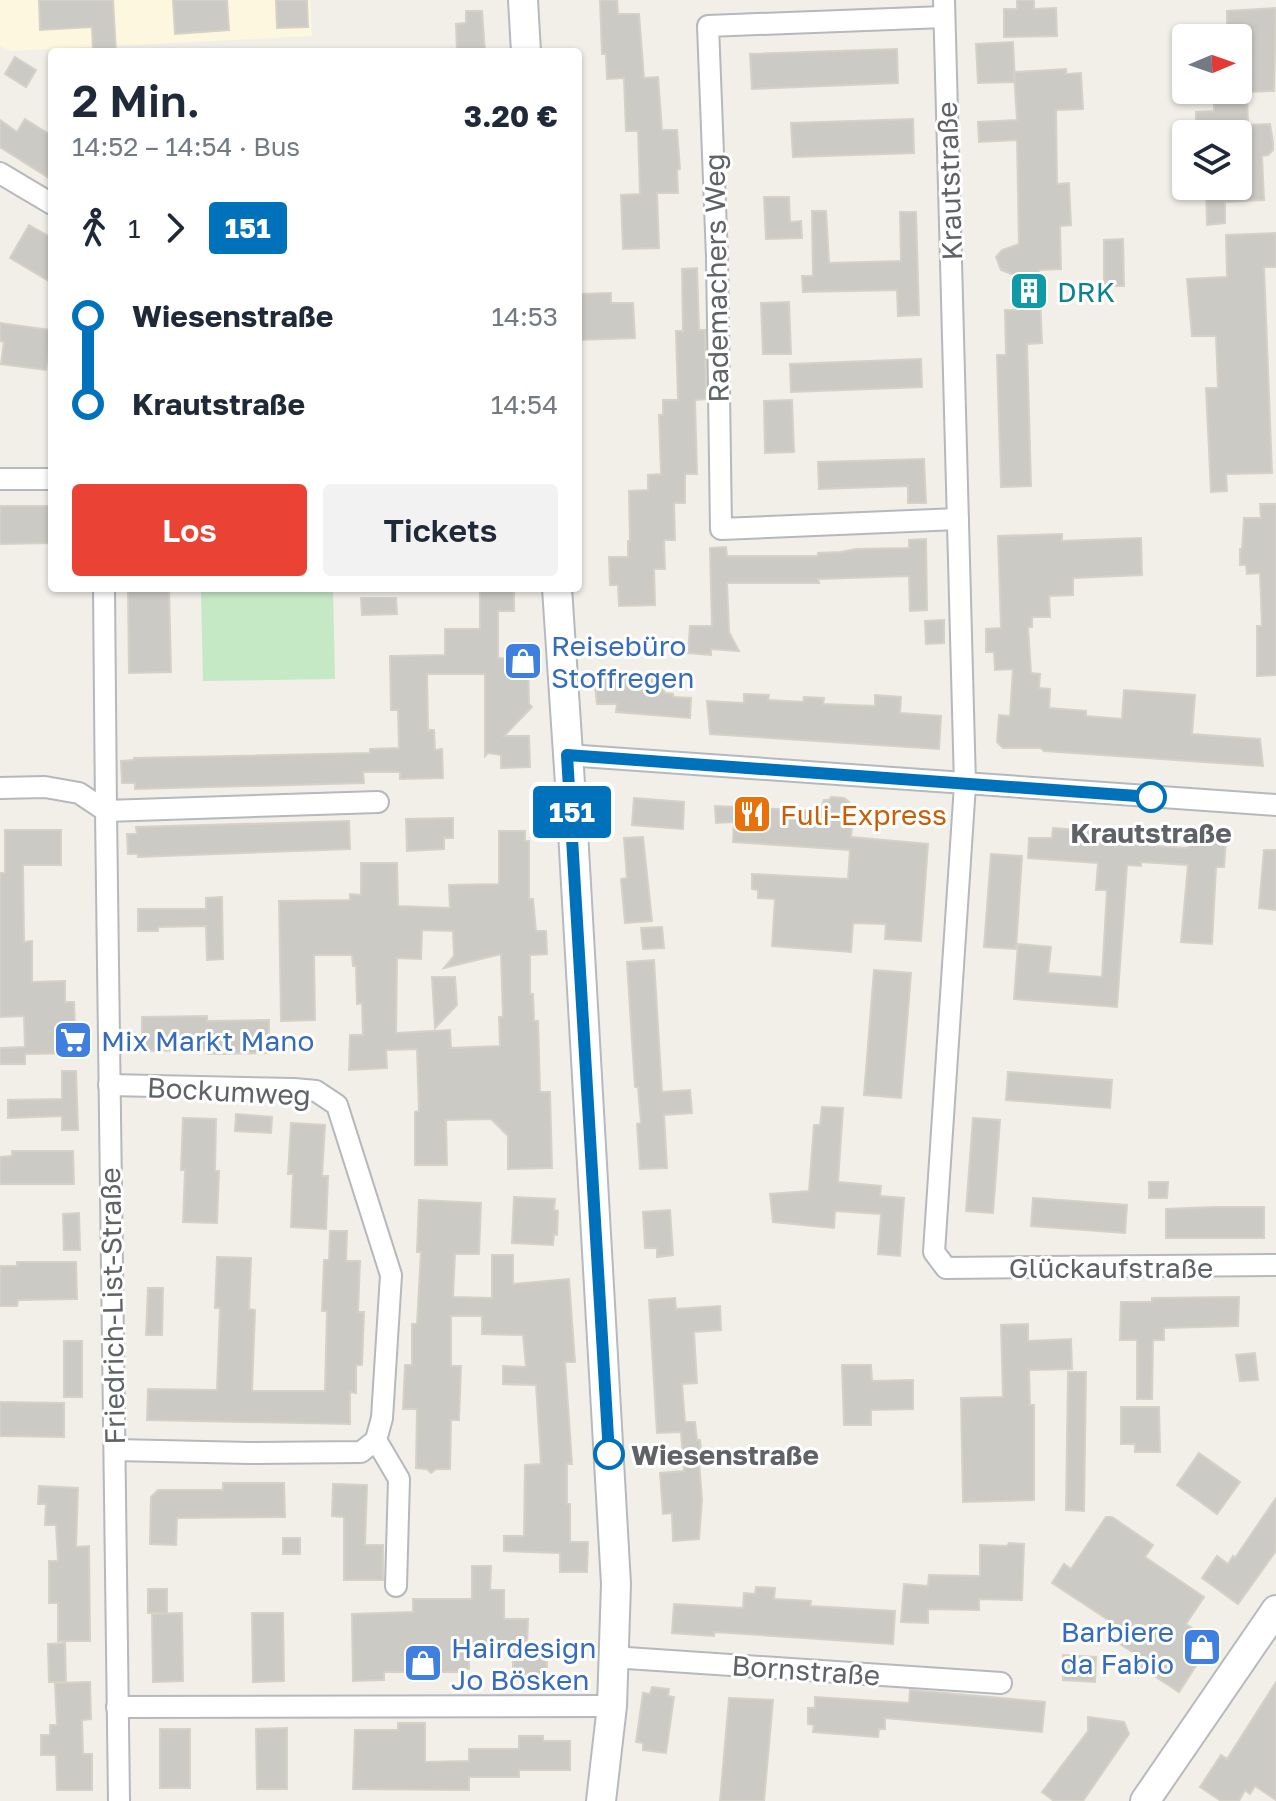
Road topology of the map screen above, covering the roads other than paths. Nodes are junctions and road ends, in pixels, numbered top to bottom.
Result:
1 (523, 0) edge
2 (944, 9) edge
3 (526, 48) edge
4 (0, 173) edge
5 (48, 202) edge
6 (0, 479) edge
7 (48, 479) edge
8 (958, 519) junction
9 (104, 592) edge
10 (557, 592) edge
11 (567, 755) junction
12 (965, 785) junction
13 (0, 788) edge
14 (378, 802) dead end
15 (1276, 805) edge
16 (106, 811) junction
17 (109, 1085) junction
18 (1276, 1265) edge
19 (946, 1268) joint
20 (376, 1440) junction
21 (115, 1450) junction
22 (396, 1586) dead end
23 (1276, 1610) edge
24 (612, 1657) junction
25 (1001, 1683) dead end
26 (612, 1706) junction
27 (117, 1707) junction
28 (119, 1801) edge
29 (601, 1801) edge
30 (1145, 1801) edge

1 - 3 main road
2 - 8 street, Krautstraße
2 - 8 street, Rademachers Weg
4 - 5 street
6 - 7 street
8 - 12 street, Krautstraße
9 - 16 street, Friedrich-List-Straße
10 - 11 main road
11 - 12 street
11 - 24 main road
12 - 15 street
12 - 19 street, Krautstraße
13 - 16 street
14 - 16 street
16 - 17 street, Friedrich-List-Straße
17 - 20 street, Bockumweg
17 - 21 street, Friedrich-List-Straße
18 - 19 street, Glückaufstraße
20 - 21 street
20 - 22 street
21 - 27 street, Friedrich-List-Straße
23 - 30 main road
24 - 25 street, Bornstraße
24 - 26 main road
26 - 27 street
26 - 29 main road
27 - 28 street, Friedrich-List-Straße

